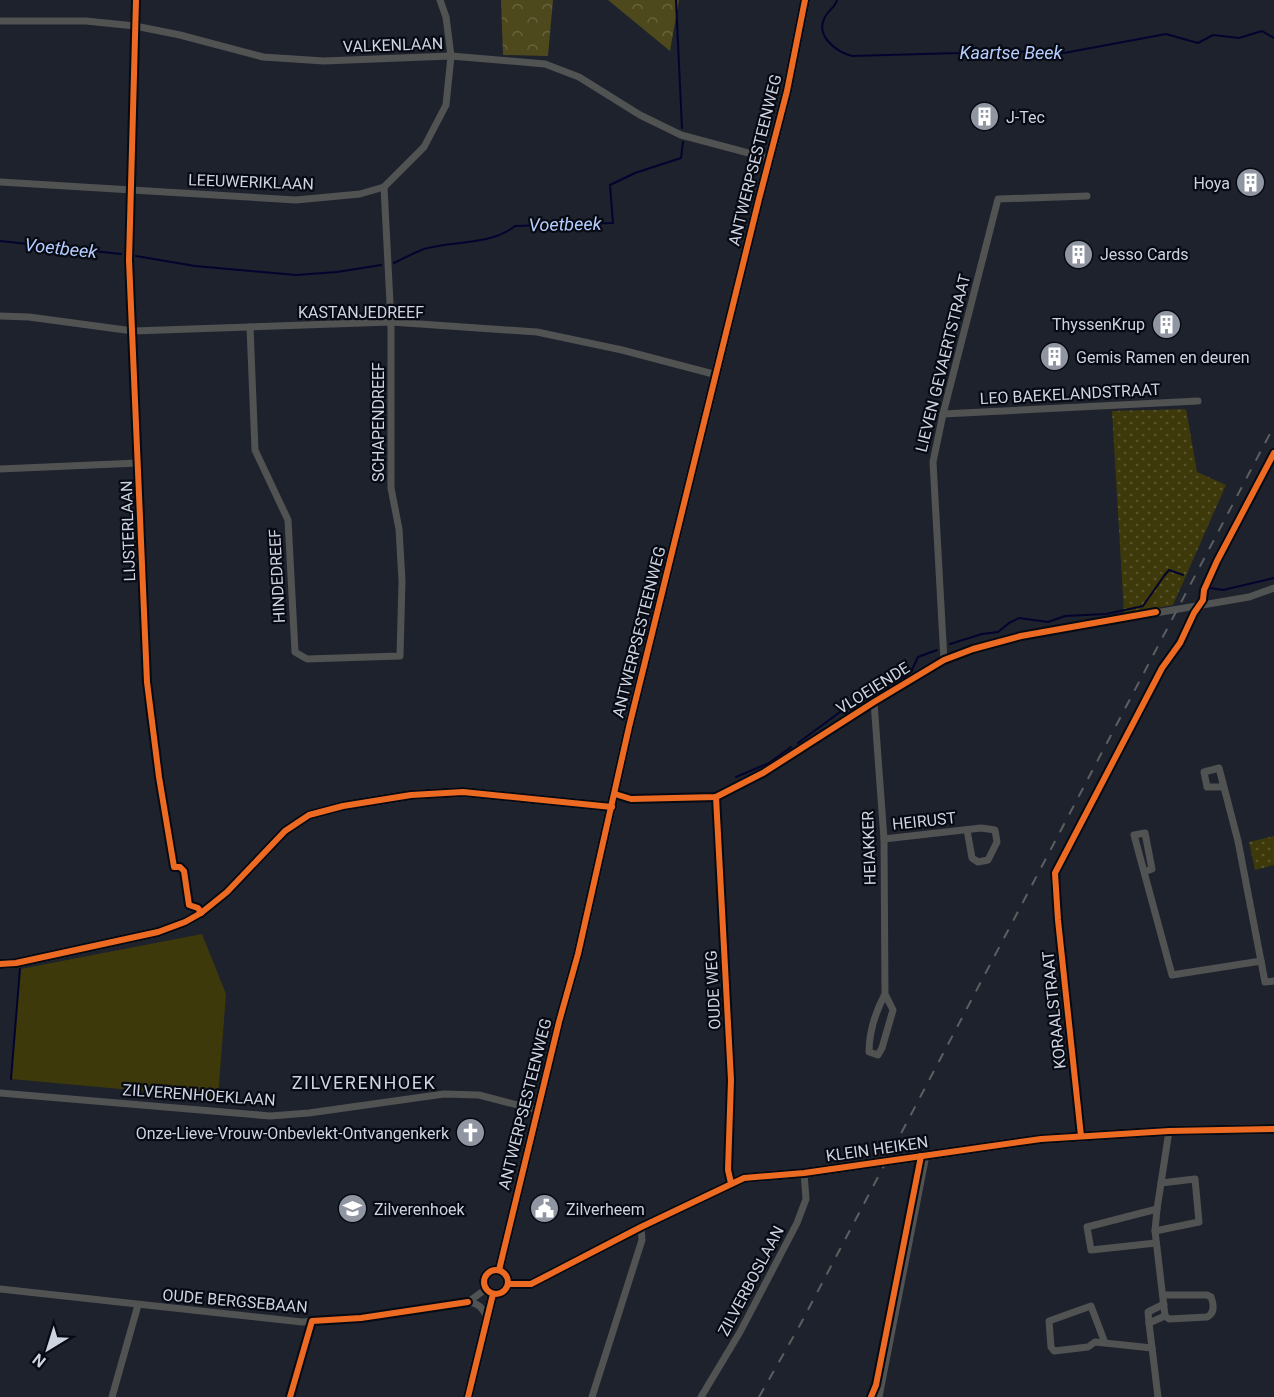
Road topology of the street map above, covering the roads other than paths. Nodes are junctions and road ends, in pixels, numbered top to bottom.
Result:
1 (440, 0) edge
2 (805, 0) edge
3 (0, 21) edge
4 (451, 56) junction
5 (771, 159) junction
6 (0, 182) edge
7 (384, 187) junction
8 (130, 191) junction
9 (1088, 196) dead end
10 (0, 316) edge
11 (391, 322) junction
12 (250, 327) junction
13 (133, 331) junction
14 (717, 375) junction
15 (1198, 401) dead end
16 (943, 414) junction
17 (138, 463) junction
18 (0, 469) edge
19 (1274, 588) edge
20 (400, 656) joint
21 (944, 660) junction
22 (874, 702) junction
23 (1224, 787) dead end
24 (615, 794) junction
25 (716, 797) junction
26 (612, 807) junction
27 (967, 830) junction
28 (884, 839) junction
29 (174, 867) dead end
30 (1144, 872) junction
31 (1054, 882) dead end
32 (1261, 961) junction
33 (0, 964) edge
34 (1274, 981) edge
35 (885, 994) junction
36 (0, 1093) edge
37 (537, 1110) junction
38 (1274, 1129) edge
39 (1169, 1131) junction
40 (1081, 1136) junction
41 (926, 1155) junction
42 (804, 1173) junction
43 (731, 1183) junction
44 (1161, 1183) junction
45 (1156, 1209) junction
46 (641, 1227) junction
47 (1155, 1231) junction
48 (1156, 1243) junction
49 (499, 1270) junction
50 (509, 1284) junction
51 (0, 1289) edge
52 (490, 1292) junction
53 (1163, 1300) junction
54 (468, 1302) junction
55 (138, 1305) junction
56 (1165, 1316) junction
57 (487, 1317) junction
58 (312, 1322) junction
59 (1149, 1323) junction
60 (1105, 1343) junction
61 (1152, 1348) junction
62 (112, 1397) edge
63 (290, 1397) edge
64 (468, 1397) edge
65 (592, 1397) edge
66 (701, 1397) edge
67 (879, 1397) edge
68 (1158, 1397) edge

1 - 4 street
2 - 5 main road, ANTWERPSESTEENWEG
3 - 4 street, VALKENLAAN
4 - 5 street, VALKENLAAN
4 - 7 street
5 - 14 main road, ANTWERPSESTEENWEG
6 - 8 street, LEEUWERIKLAAN
7 - 8 street, LEEUWERIKLAAN
7 - 11 street, SCHAPENDREEF
8 - 13 street, LIJSTERLAAN
9 - 16 street, LIEVEN GEVAERTSTRAAT
10 - 13 street, KASTANJEDREEF
11 - 12 street, KASTANJEDREEF
11 - 14 street, KASTANJEDREEF
11 - 20 street, SCHAPENDREEF
12 - 13 street, KASTANJEDREEF
12 - 20 street, HINDEDREEF
13 - 17 street, LIJSTERLAAN
14 - 24 main road, ANTWERPSESTEENWEG
15 - 16 street, LEO BAEKELANDSTRAAT
16 - 21 street, LIEVEN GEVAERTSTRAAT
17 - 18 street
17 - 29 street, LIJSTERLAAN
19 - 21 street, VLOEIENDE
21 - 22 street, VLOEIENDE
22 - 25 street, VLOEIENDE
22 - 28 street, HEIAKKER
23 - 32 street
24 - 25 street, VLOEIENDE
24 - 26 main road, ANTWERPSESTEENWEG
25 - 43 street, OUDE WEG
26 - 33 street
26 - 37 main road, ANTWERPSESTEENWEG
27 - 27 street, HEIRUST
27 - 28 street, HEIRUST
28 - 35 street, HEIAKKER
30 - 30 street
30 - 32 street
31 - 40 street, KORAALSTRAAT
32 - 34 street
35 - 35 street, HEIAKKER
36 - 37 street, ZILVERENHOEKLAAN
37 - 49 main road, ANTWERPSESTEENWEG
38 - 39 street, KLEIN HEIKEN
39 - 40 street, KLEIN HEIKEN
39 - 44 street
40 - 41 street, KLEIN HEIKEN
41 - 42 street, KLEIN HEIKEN
41 - 67 street
42 - 43 street, KLEIN HEIKEN
42 - 66 street, ZILVERBOSLAAN
43 - 46 street, KLEIN HEIKEN
44 - 45 street
44 - 47 street
45 - 47 street
45 - 48 street
46 - 50 street, KLEIN HEIKEN
46 - 65 street
47 - 48 street
48 - 53 street
49 - 50 main road
49 - 52 main road
50 - 52 main road
51 - 55 street, OUDE BERGSEBAAN
52 - 54 street, OUDE BERGSEBAAN
52 - 57 main road
53 - 56 street
53 - 56 street
53 - 59 street
54 - 57 street
54 - 58 street, OUDE BERGSEBAAN
55 - 58 street, OUDE BERGSEBAAN
55 - 62 street
56 - 59 street
57 - 64 main road
58 - 63 street
59 - 61 street
60 - 60 street
60 - 61 street
61 - 68 street

